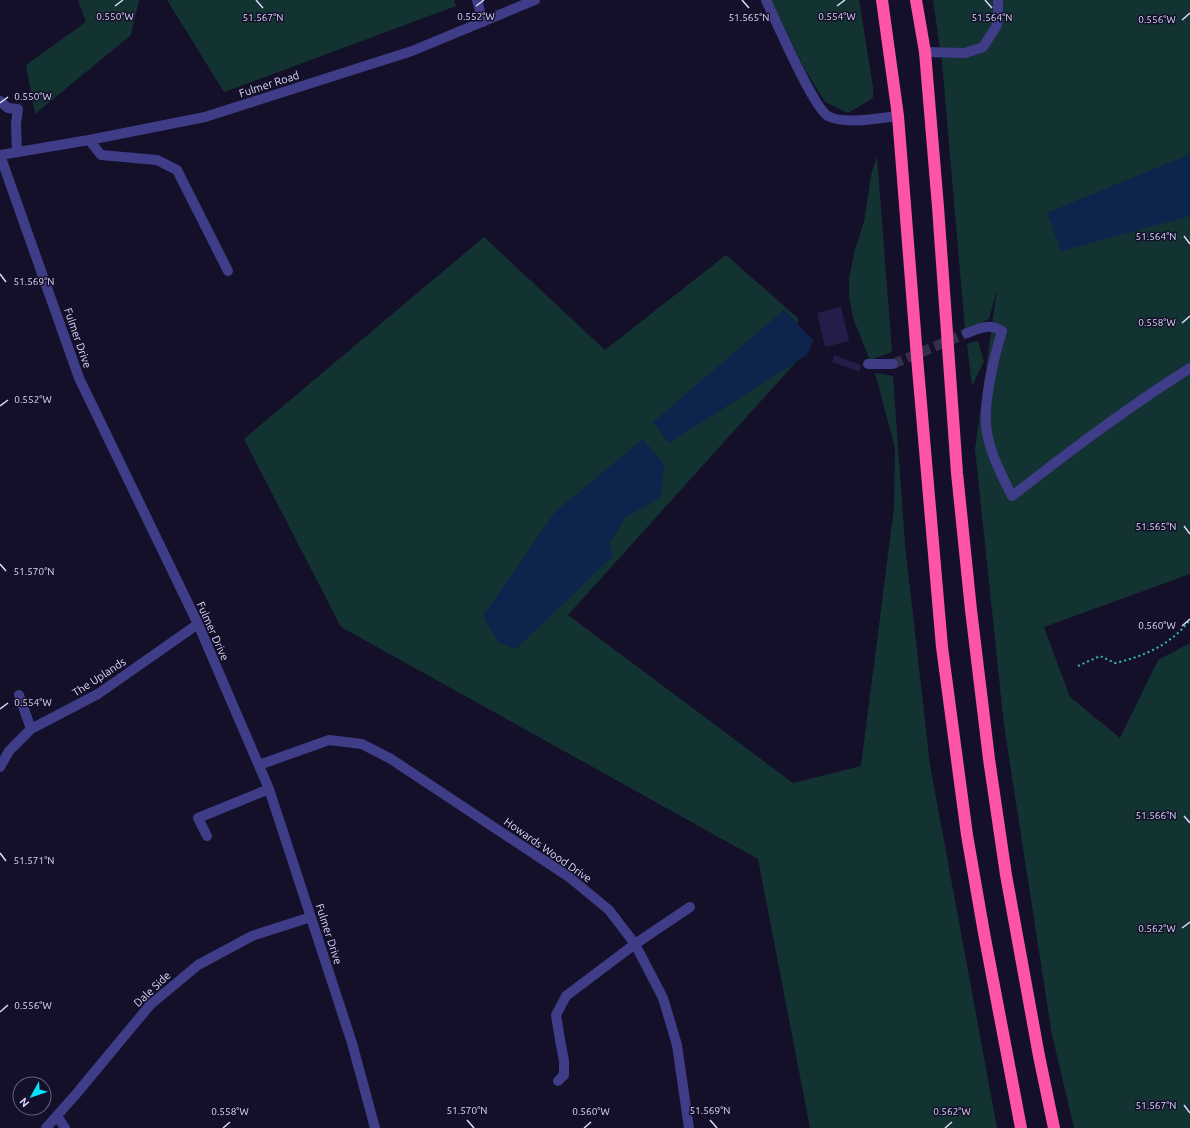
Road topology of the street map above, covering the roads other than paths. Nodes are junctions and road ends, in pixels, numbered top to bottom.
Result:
1 (477, 0) edge
2 (535, 0) edge
3 (766, 0) edge
4 (882, 0) edge
5 (916, 0) edge
6 (998, 0) edge
7 (483, 22) junction
8 (925, 52) junction
9 (0, 101) edge
10 (898, 116) junction
11 (89, 140) junction
12 (17, 152) junction
13 (0, 155) edge
14 (228, 271) dead end
15 (967, 333) tunnel mouth
16 (868, 364) dead end
17 (893, 364) tunnel mouth
18 (1190, 368) edge
19 (198, 624) junction
20 (19, 695) dead end
21 (31, 729) junction
22 (259, 765) junction
23 (0, 767) edge
24 (269, 789) junction
25 (207, 836) dead end
26 (690, 907) dead end
27 (311, 917) junction
28 (635, 944) junction
29 (558, 1081) dead end
30 (57, 1116) junction
31 (46, 1128) edge
32 (65, 1128) edge
33 (375, 1128) edge
34 (688, 1128) edge
35 (1022, 1128) edge
36 (1054, 1128) edge

1 - 7 street
2 - 7 street, Fulmer Road
3 - 10 street
4 - 10 highway
5 - 8 highway
6 - 8 street
7 - 11 street, Fulmer Road
8 - 36 highway
9 - 12 street
10 - 35 highway
11 - 12 street, Fulmer Road
11 - 14 street
12 - 13 street, Fulmer Road
13 - 19 street, Fulmer Drive
15 - 18 street
16 - 17 street
19 - 21 street, The Uplands
19 - 22 street, Fulmer Drive
20 - 21 street
21 - 23 street, The Uplands
22 - 24 street, Fulmer Drive
22 - 28 street, Howards Wood Drive
24 - 25 street
24 - 27 street, Fulmer Drive
26 - 28 street
27 - 30 street, Dale Side
27 - 33 street, Fulmer Drive
28 - 29 street
28 - 34 street, Howards Wood Drive
30 - 31 street, Dale Side
30 - 32 street

